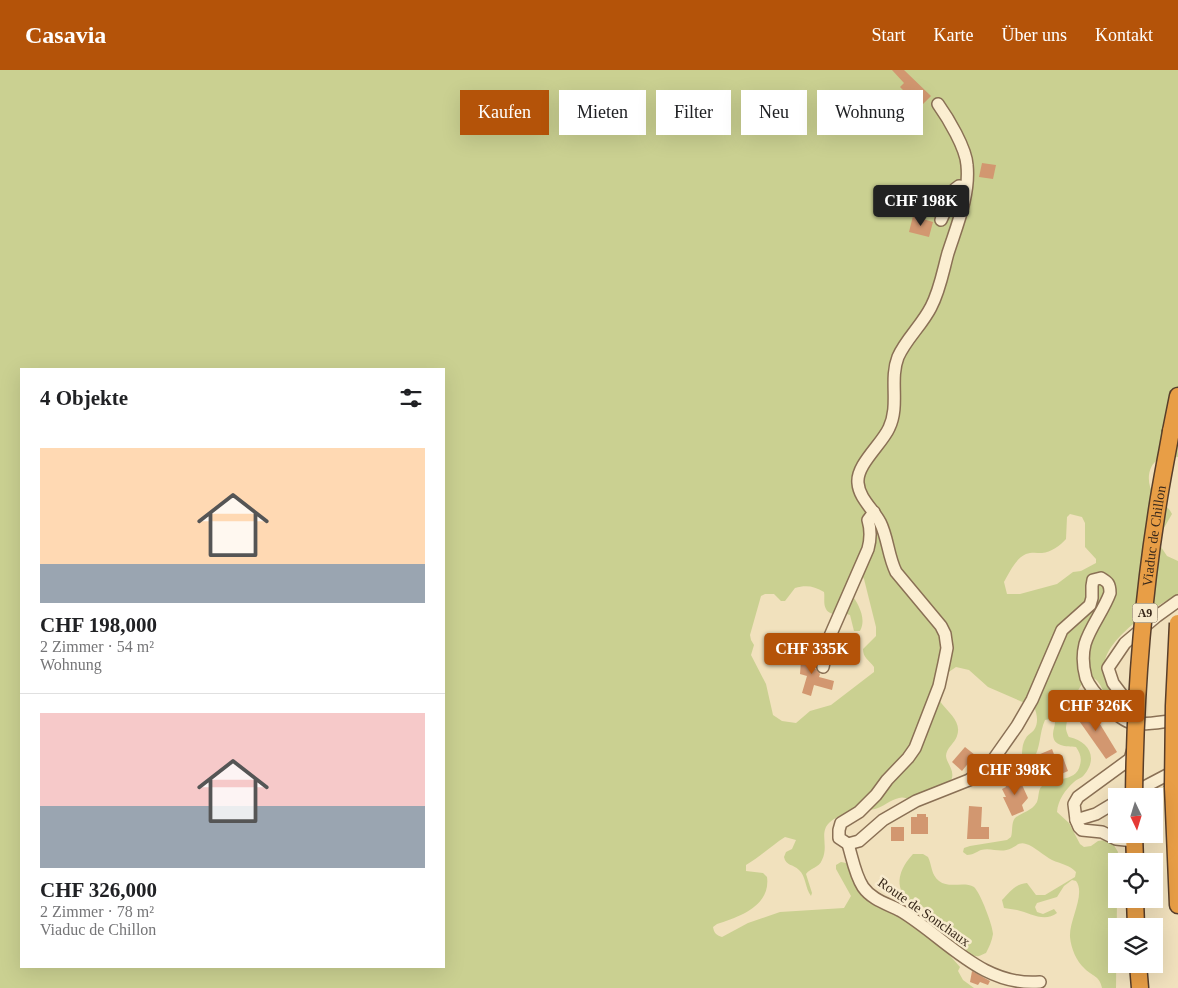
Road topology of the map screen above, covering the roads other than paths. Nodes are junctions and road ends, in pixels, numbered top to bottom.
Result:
1 (938, 104) dead end
2 (965, 187) junction
3 (942, 220) dead end
4 (1178, 396) edge
5 (874, 512) junction
6 (1178, 601) edge
7 (1178, 623) edge
8 (823, 667) dead end
9 (1178, 720) edge
10 (1131, 722) junction
11 (1143, 723) junction
12 (1176, 780) edge
13 (1134, 788) edge
14 (1143, 788) edge
15 (1108, 807) edge
16 (1076, 820) junction
17 (1176, 832) edge
18 (1108, 834) edge
19 (848, 844) junction
20 (1178, 905) edge
21 (1139, 973) edge
22 (1040, 982) dead end
23 (1140, 988) edge

1 - 2 street, Route de Sonchaux
2 - 3 street
2 - 5 street, Route de Sonchaux
4 - 13 highway, Viaduc de Chillon / A9, bridge
5 - 8 street
5 - 19 street, Route de Sonchaux
6 - 11 street
7 - 12 highway, A9, bridge
9 - 11 street
10 - 11 street
10 - 16 street
10 - 19 street
12 - 14 street
12 - 17 highway, A9
15 - 16 street
16 - 18 street
17 - 20 highway, A9
19 - 22 street, Route de Sonchaux
21 - 23 highway

